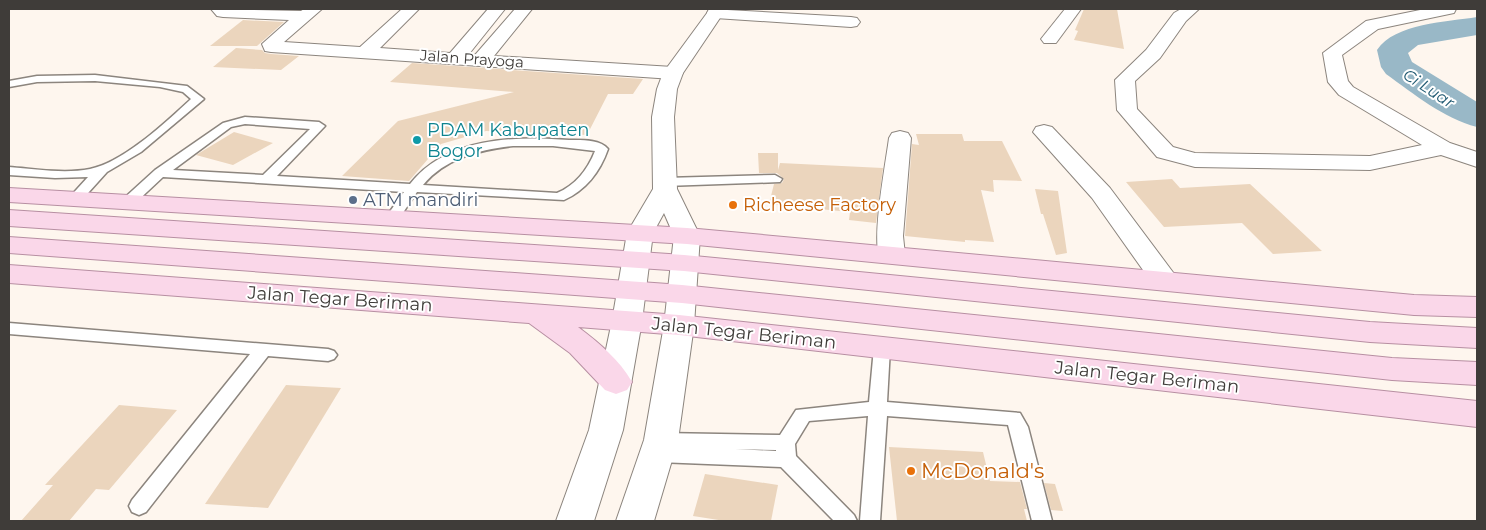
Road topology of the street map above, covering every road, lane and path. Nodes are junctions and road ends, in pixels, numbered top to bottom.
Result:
1 (219, 9) edge
2 (411, 9) edge
3 (497, 9) edge
4 (524, 9) edge
5 (1073, 9) edge
6 (1191, 9) edge
7 (1448, 9) edge
8 (716, 11) edge
9 (309, 12) edge
10 (851, 22) dead end
11 (1050, 39) dead end
12 (366, 52) junction
13 (456, 58) junction
14 (480, 60) junction
15 (673, 73) junction
16 (9, 84) edge
17 (1044, 132) dead end
18 (900, 138) dead end
19 (1442, 148) junction
20 (1477, 160) edge
21 (102, 170) junction
22 (9, 171) edge
23 (160, 173) junction
24 (267, 179) junction
25 (775, 179) dead end
26 (665, 185) junction
27 (415, 187) junction
28 (9, 195) edge
29 (74, 200) junction
30 (127, 203) junction
31 (393, 217) junction
32 (9, 218) edge
33 (687, 236) junction
34 (9, 245) edge
35 (638, 246) junction
36 (891, 255) junction
37 (684, 263) junction
38 (9, 274) edge
39 (1165, 281) junction
40 (630, 305) junction
41 (1477, 307) edge
42 (680, 310) junction
43 (534, 314) junction
44 (9, 328) edge
45 (1477, 338) edge
46 (882, 348) junction
47 (264, 349) junction
48 (328, 355) dead end
49 (1477, 374) edge
50 (616, 382) junction
51 (877, 408) junction
52 (1477, 414) edge
53 (659, 447) junction
54 (785, 451) junction
55 (139, 506) dead end
56 (576, 521) edge
57 (635, 521) edge
58 (846, 521) edge
59 (870, 521) edge
60 (1042, 521) edge

1 - 9 street
2 - 12 street
3 - 13 street
4 - 14 street
5 - 11 street
6 - 19 street
7 - 19 street
8 - 10 street
8 - 15 street
9 - 12 street, Jalan Prayoga
12 - 13 street, Jalan Prayoga
13 - 14 street, Jalan Prayoga
14 - 15 street, Jalan Prayoga
15 - 26 street
16 - 21 lane
17 - 39 street
18 - 36 street
19 - 20 street
21 - 22 lane
21 - 29 lane
23 - 24 lane
23 - 24 lane
23 - 30 lane
24 - 27 lane
25 - 26 lane
26 - 33 street
26 - 35 street
27 - 27 lane
27 - 31 lane
28 - 29 main road
29 - 30 main road
30 - 31 main road
31 - 35 main road
32 - 35 main road
33 - 35 main road
33 - 36 main road
33 - 37 street
34 - 40 main road, Jalan Tegar Beriman
35 - 37 main road
35 - 40 street
36 - 39 main road
37 - 42 street
37 - 45 main road
38 - 43 main road, Jalan Tegar Beriman
39 - 41 main road
40 - 42 main road, Jalan Tegar Beriman
40 - 43 main road, Jalan Tegar Beriman
40 - 50 street
42 - 46 main road, Jalan Tegar Beriman
42 - 49 main road, Jalan Tegar Beriman
42 - 53 street
43 - 50 main road
44 - 47 lane
46 - 51 lane
46 - 52 main road, Jalan Tegar Beriman
47 - 48 lane
47 - 55 lane
50 - 56 street
51 - 54 lane
51 - 59 lane
51 - 60 lane
53 - 54 lane
53 - 57 street
54 - 58 lane

